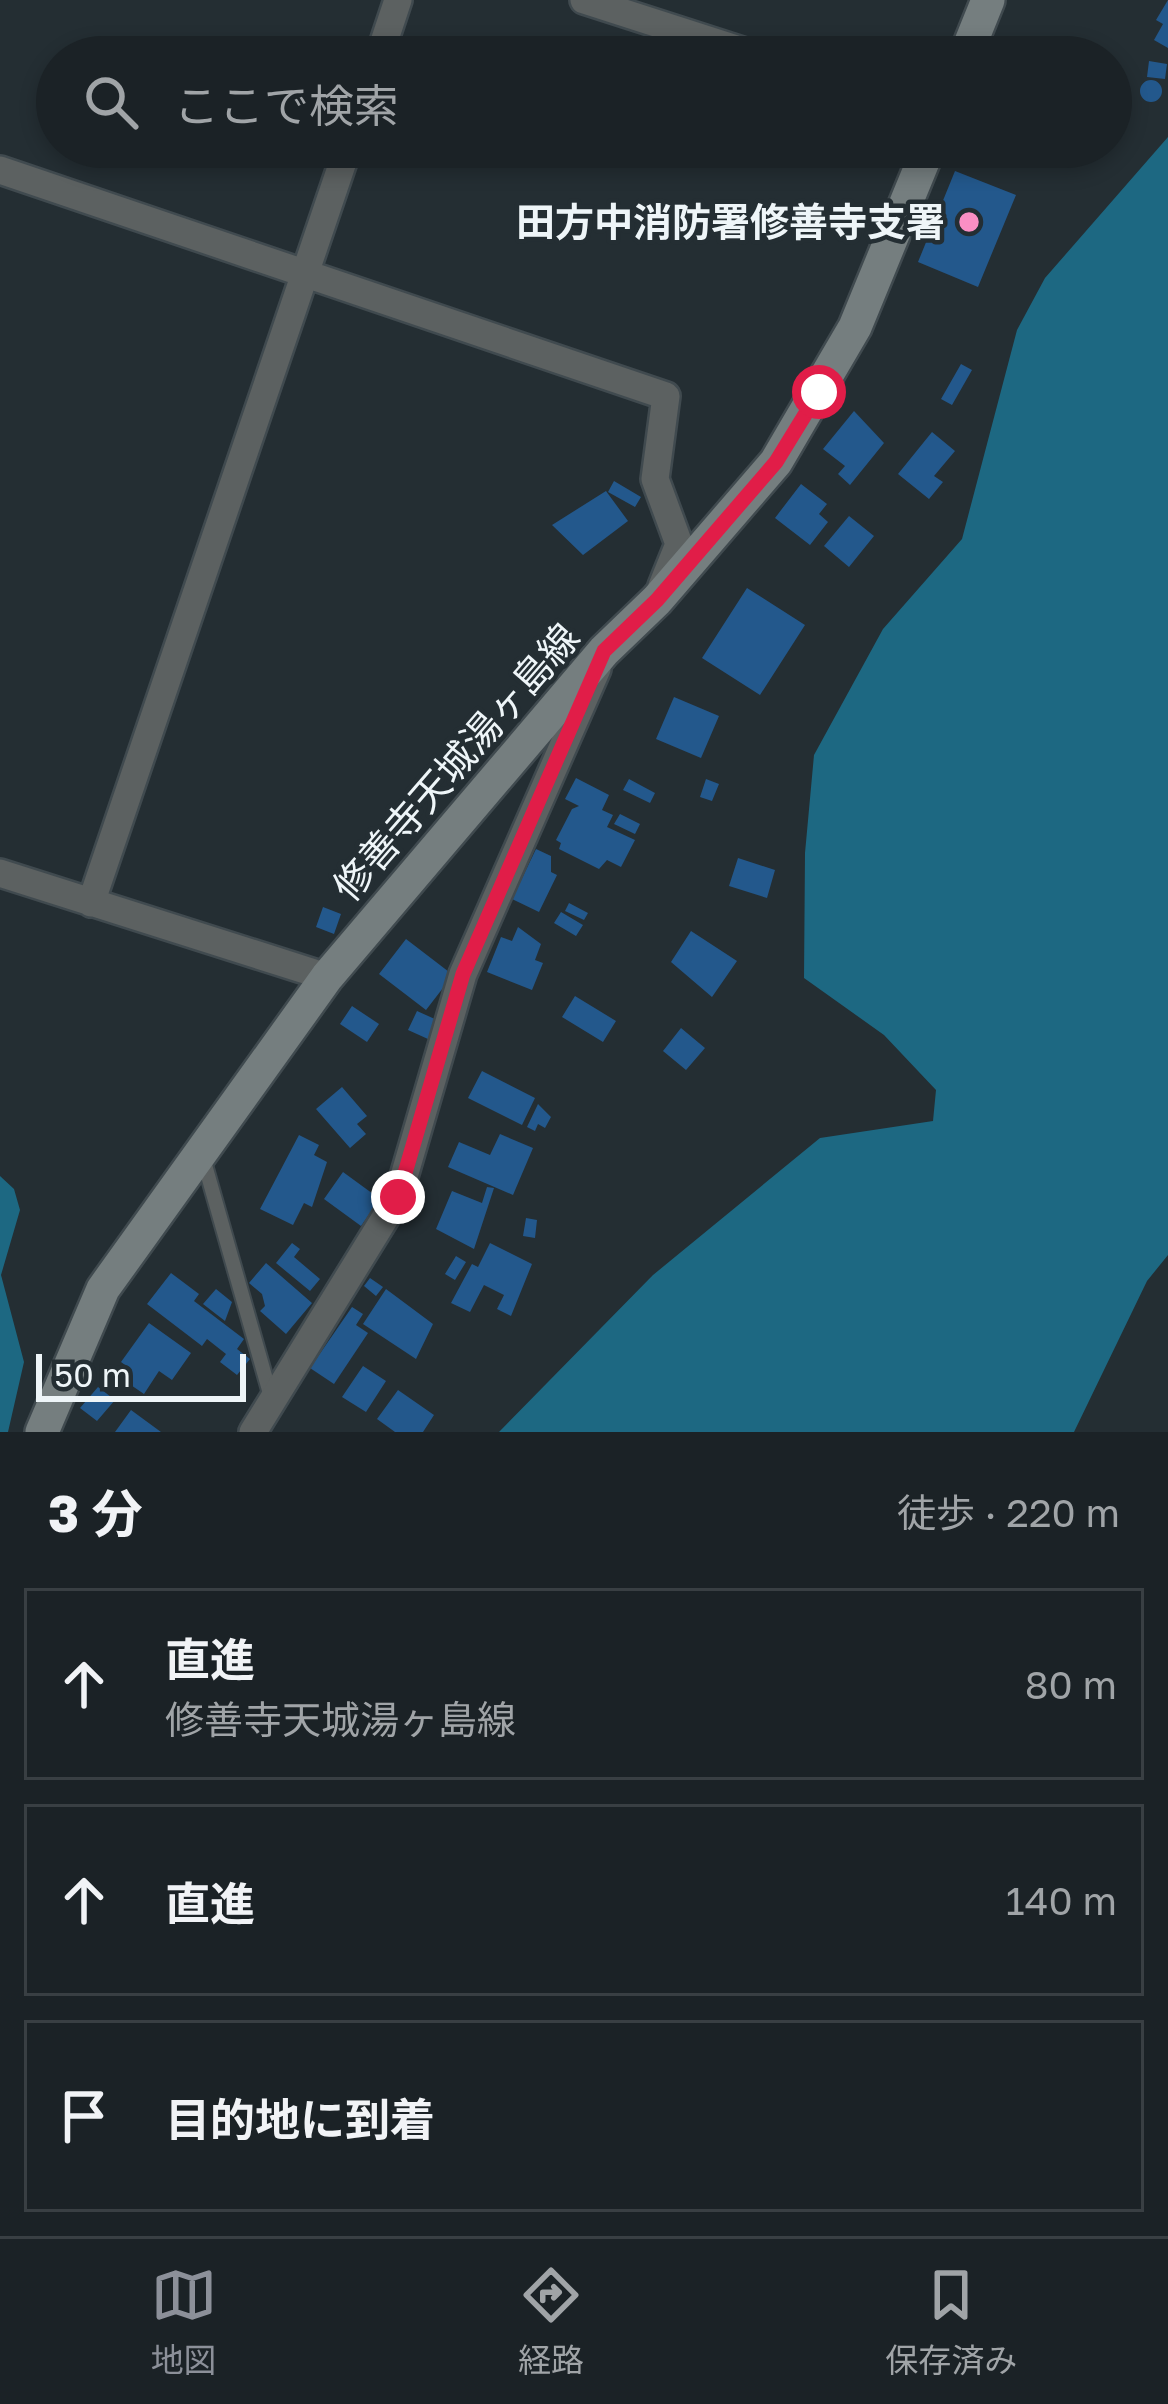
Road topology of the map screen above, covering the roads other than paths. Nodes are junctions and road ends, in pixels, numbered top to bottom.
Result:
1 (398, 0) edge
2 (584, 0) edge
3 (988, 0) edge
4 (386, 36) edge
5 (696, 36) edge
6 (973, 36) edge
7 (341, 168) edge
8 (919, 168) edge
9 (0, 170) edge
10 (306, 273) junction
11 (657, 600) junction
12 (604, 651) junction
13 (0, 873) edge
14 (91, 903) junction
15 (327, 977) junction
16 (200, 1148) junction
17 (273, 1400) junction
18 (42, 1432) edge
19 (253, 1432) edge

1 - 4 street
2 - 5 street
3 - 6 main road
7 - 10 street
8 - 11 main road, 修善寺天城湯ヶ島線
9 - 10 street
10 - 11 street
10 - 14 street
11 - 12 main road, 修善寺天城湯ヶ島線
12 - 15 main road, 修善寺天城湯ヶ島線
12 - 17 street
13 - 14 street
14 - 15 street
15 - 16 main road, 修善寺天城湯ヶ島線
16 - 17 lane
16 - 18 main road, 修善寺天城湯ヶ島線
17 - 19 street

